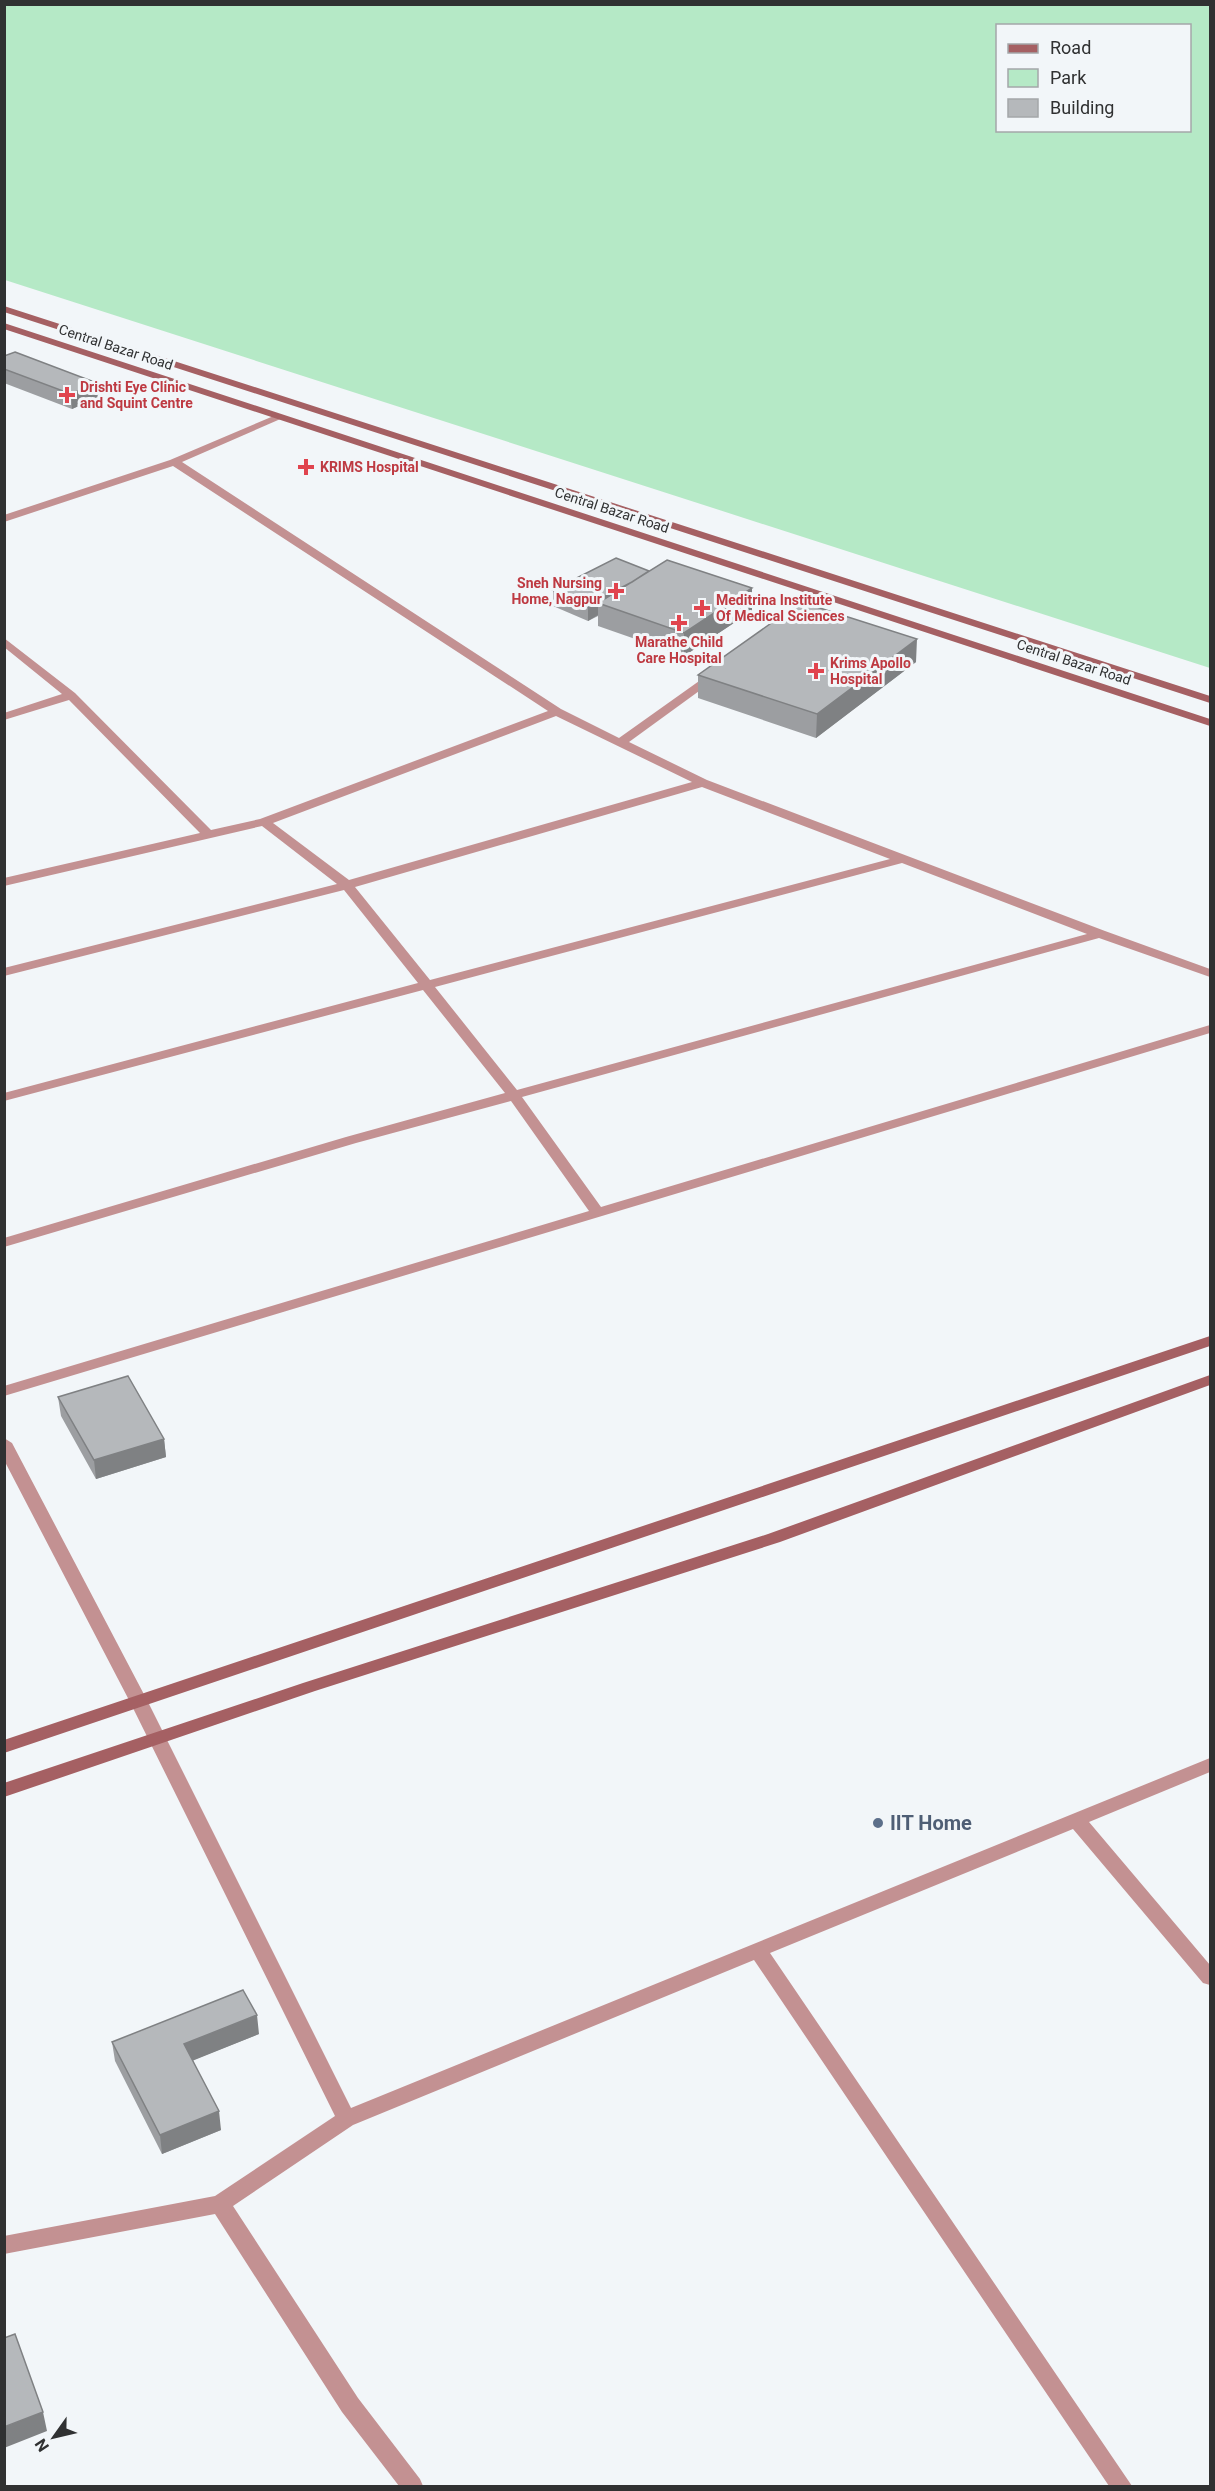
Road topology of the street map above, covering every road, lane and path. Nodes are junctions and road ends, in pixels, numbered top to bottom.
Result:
1 (4, 309) edge
2 (4, 326) edge
3 (280, 417) junction
4 (174, 462) junction
5 (4, 519) edge
6 (825, 596) junction
7 (786, 624) edge
8 (4, 641) edge
9 (727, 666) edge
10 (71, 695) junction
11 (1210, 700) edge
12 (557, 712) junction
13 (4, 717) edge
14 (1210, 723) edge
15 (620, 743) junction
16 (703, 783) junction
17 (264, 822) junction
18 (209, 835) junction
19 (903, 859) junction
20 (4, 882) edge
21 (347, 885) junction
22 (1100, 934) junction
23 (4, 972) edge
24 (1210, 973) edge
25 (427, 986) junction
26 (1210, 1029) edge
27 (513, 1094) junction
28 (4, 1097) edge
29 (598, 1213) junction
30 (4, 1243) edge
31 (1210, 1341) edge
32 (1210, 1380) edge
33 (4, 1391) edge
34 (4, 1443) edge
35 (139, 1702) junction
36 (156, 1739) junction
37 (4, 1747) edge
38 (1210, 1765) edge
39 (4, 1790) edge
40 (1076, 1819) junction
41 (757, 1950) junction
42 (1210, 1978) edge
43 (346, 2119) junction
44 (220, 2204) junction
45 (4, 2245) edge
46 (412, 2487) edge
47 (1121, 2487) edge

1 - 11 main road, Central Bazar Road
2 - 3 main road, Central Bazar Road
3 - 4 street
3 - 6 main road, Central Bazar Road
4 - 5 street
4 - 12 street
6 - 7 street
6 - 14 main road, Central Bazar Road
8 - 10 street
9 - 15 street
10 - 13 street
10 - 18 street
12 - 15 street
12 - 17 street
15 - 16 street
16 - 19 street
16 - 21 street
17 - 18 street
17 - 21 street
18 - 20 street
19 - 22 street
19 - 25 street
21 - 23 street
21 - 25 street
22 - 24 street
22 - 27 street
25 - 27 street
25 - 28 street
26 - 29 street
27 - 29 street
27 - 30 street
29 - 33 street
31 - 35 main road
32 - 36 main road
34 - 35 street
35 - 36 street
35 - 37 main road
36 - 39 main road
36 - 43 street
38 - 40 street
40 - 41 street
40 - 42 street
41 - 43 street
41 - 47 street
43 - 44 street
44 - 45 street
44 - 46 street

